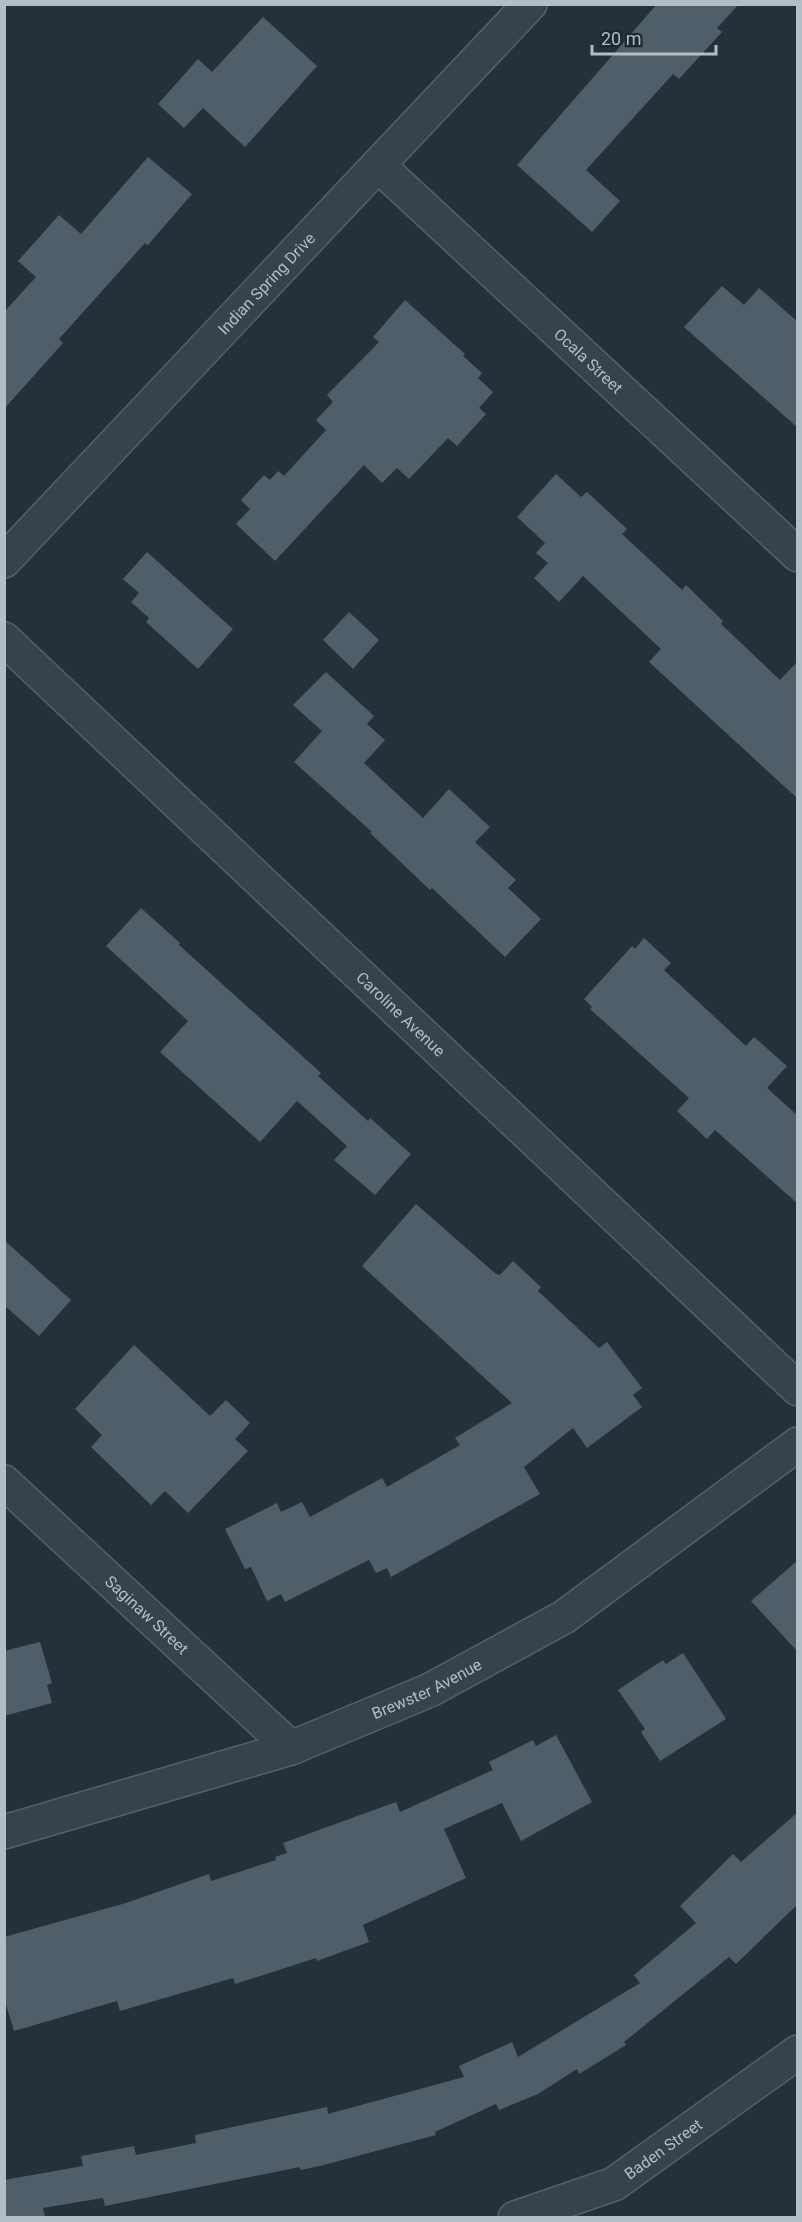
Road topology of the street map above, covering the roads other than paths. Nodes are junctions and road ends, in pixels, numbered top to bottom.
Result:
1 (530, 4) edge
2 (379, 166) junction
3 (798, 555) edge
4 (4, 561) edge
5 (4, 639) edge
6 (798, 1389) edge
7 (798, 1444) edge
8 (4, 1482) edge
9 (291, 1748) junction
10 (4, 1832) edge
11 (798, 2052) edge
12 (515, 2217) edge

1 - 2 street, Indian Spring Drive
2 - 3 street, Ocala Street
2 - 4 street, Indian Spring Drive
5 - 6 street, Caroline Avenue
7 - 9 street, Brewster Avenue
8 - 9 street, Saginaw Street
9 - 10 street, Brewster Avenue
11 - 12 street, Baden Street

